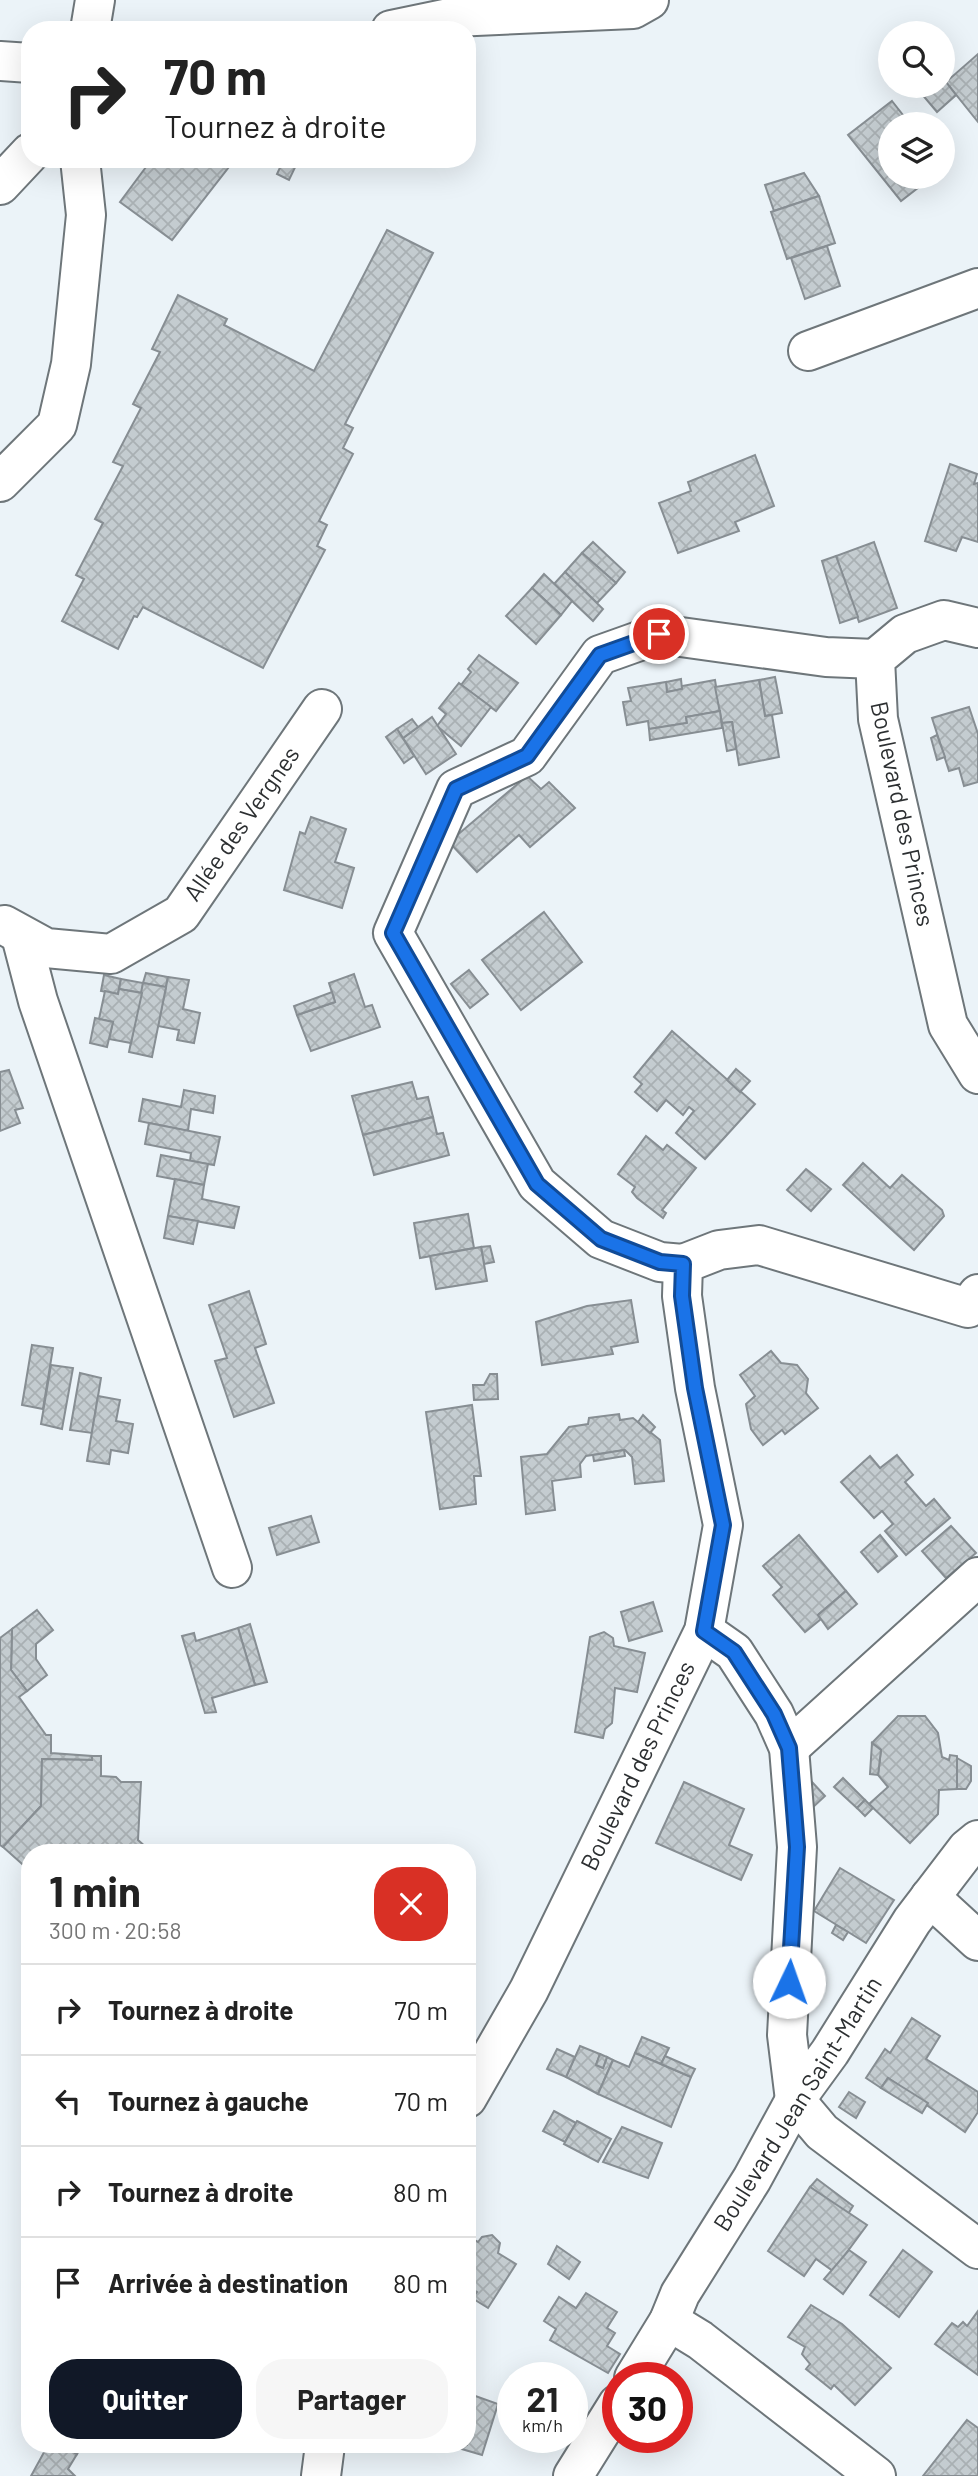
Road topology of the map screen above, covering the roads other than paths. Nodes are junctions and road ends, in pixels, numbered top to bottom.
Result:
1 (95, 0) edge
2 (649, 0) edge
3 (92, 21) edge
4 (435, 21) edge
5 (0, 61) edge
6 (21, 62) edge
7 (21, 163) edge
8 (81, 168) edge
9 (0, 185) edge
10 (978, 288) edge
11 (808, 351) dead end
12 (0, 482) edge
13 (978, 628) edge
14 (874, 659) junction
15 (322, 709) dead end
16 (7, 940) edge
17 (978, 1074) edge
18 (683, 1264) junction
19 (975, 1307) edge
20 (232, 1568) dead end
21 (978, 1577) edge
22 (704, 1631) junction
23 (789, 1748) junction
24 (978, 1840) edge
25 (930, 1897) junction
26 (978, 1941) edge
27 (476, 2082) edge
28 (795, 2100) junction
29 (978, 2249) edge
30 (669, 2321) junction
31 (644, 2362) edge
32 (602, 2430) edge
33 (324, 2453) edge
34 (321, 2476) edge
35 (573, 2476) edge
36 (876, 2476) edge

1 - 3 street
2 - 4 street
5 - 6 street
7 - 9 street
8 - 12 street
10 - 11 street
13 - 14 street
14 - 17 street, Boulevard des Princes
14 - 18 street
15 - 16 street, Allée des Vergnes
16 - 20 street
18 - 19 street
18 - 22 street, Boulevard des Princes
21 - 23 street
22 - 23 street
22 - 27 street, Boulevard des Princes
23 - 28 street
24 - 25 street, Boulevard Jean Saint-Martin
25 - 26 street
25 - 28 street, Boulevard Jean Saint-Martin
28 - 29 street
28 - 30 street, Boulevard Jean Saint-Martin
30 - 31 street, Boulevard Jean Saint-Martin
30 - 36 street
32 - 35 street
33 - 34 street

